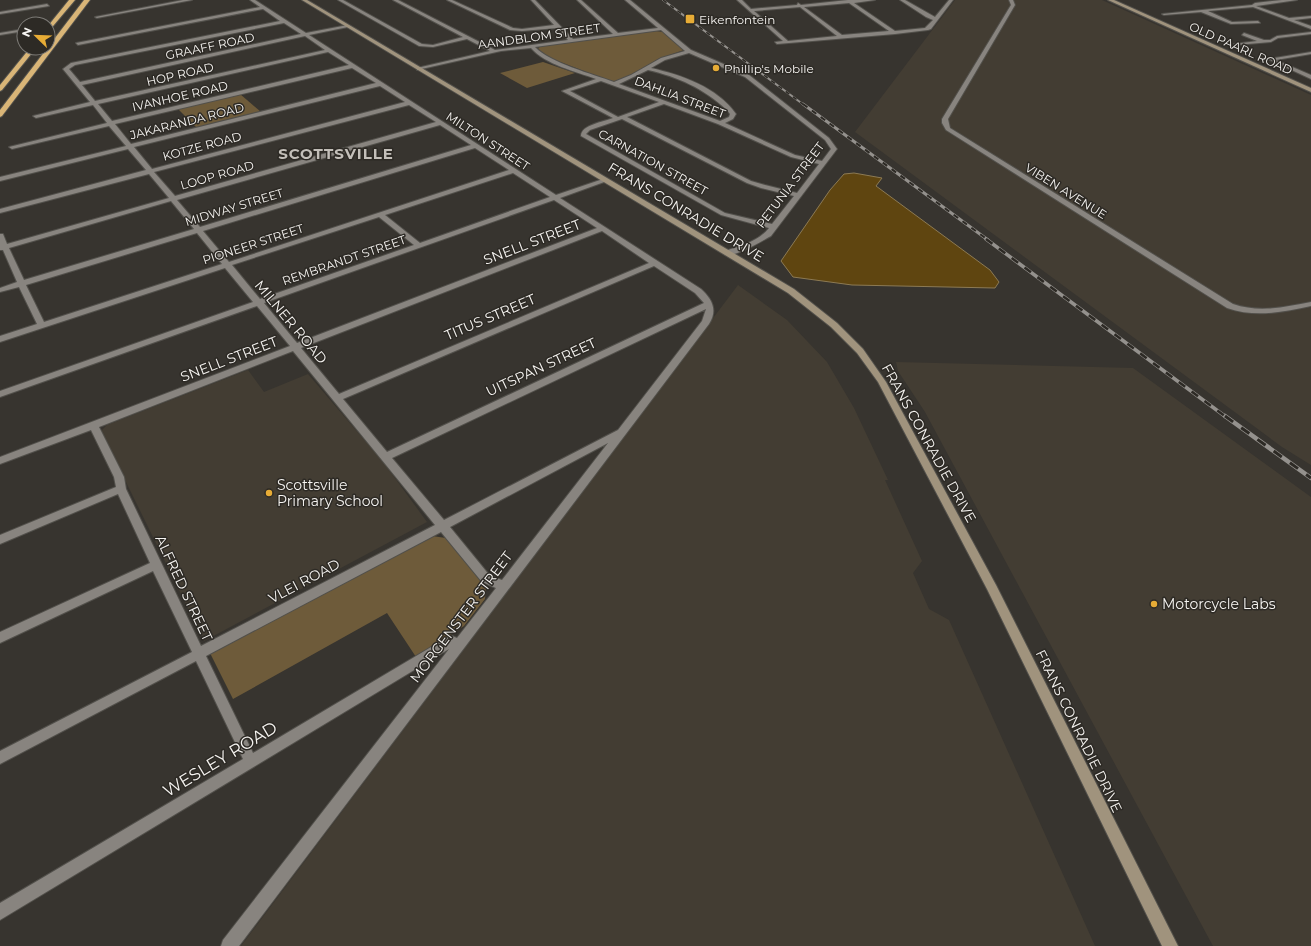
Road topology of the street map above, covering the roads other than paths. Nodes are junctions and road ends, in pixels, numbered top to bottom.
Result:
1 (72, 0) edge
2 (87, 0) edge
3 (190, 0) edge
4 (252, 0) edge
5 (304, 0) edge
6 (340, 0) edge
7 (395, 0) edge
8 (449, 0) edge
9 (533, 0) edge
10 (578, 0) edge
11 (626, 0) edge
12 (739, 0) edge
13 (793, 0) edge
14 (873, 0) edge
15 (902, 0) edge
16 (950, 0) edge
17 (1011, 0) edge
18 (1110, 0) edge
19 (1117, 0) edge
20 (1295, 0) edge
21 (849, 1) edge
22 (47, 5) dead end
23 (801, 6) junction
24 (1253, 6) junction
25 (264, 8) junction
26 (750, 10) junction
27 (1201, 11) junction
28 (0, 13) edge
29 (1164, 14) dead end
30 (97, 17) dead end
31 (1311, 17) edge
32 (936, 19) junction
33 (1288, 19) junction
34 (56, 20) edge
35 (285, 22) junction
36 (1258, 22) dead end
37 (1162, 23) junction
38 (346, 26) junction
39 (558, 26) junction
40 (1311, 28) edge
41 (662, 29) junction
42 (16, 31) edge
43 (894, 33) junction
44 (0, 34) edge
45 (1244, 34) dead end
46 (1311, 34) edge
47 (306, 35) junction
48 (617, 35) junction
49 (841, 37) junction
50 (468, 38) junction
51 (572, 40) junction
52 (787, 42) junction
53 (1264, 42) junction
54 (777, 43) dead end
55 (78, 44) dead end
56 (1236, 44) dead end
57 (532, 46) junction
58 (329, 50) junction
59 (493, 51) junction
60 (689, 51) junction
61 (1311, 53) edge
62 (27, 56) edge
63 (354, 66) junction
64 (646, 68) junction
65 (419, 69) junction
66 (1311, 77) edge
67 (602, 79) junction
68 (78, 84) junction
69 (380, 84) junction
70 (614, 84) junction
71 (0, 89) edge
72 (1311, 90) edge
73 (664, 102) junction
74 (94, 103) junction
75 (409, 103) junction
76 (0, 115) edge
77 (36, 116) dead end
78 (620, 118) junction
79 (440, 123) junction
80 (720, 123) junction
81 (111, 124) junction
82 (130, 146) junction
83 (475, 146) junction
84 (12, 147) dead end
85 (822, 164) junction
86 (150, 171) junction
87 (513, 171) junction
88 (0, 179) edge
89 (606, 180) junction
90 (799, 195) junction
91 (555, 198) junction
92 (173, 199) junction
93 (0, 211) edge
94 (380, 214) junction
95 (774, 227) junction
96 (602, 229) junction
97 (198, 230) junction
98 (0, 236) edge
99 (419, 246) junction
100 (2, 248) edge
101 (728, 254) junction
102 (655, 263) junction
103 (227, 264) junction
104 (22, 283) junction
105 (0, 290) edge
106 (259, 303) junction
107 (709, 304) junction
108 (1311, 304) edge
109 (42, 325) junction
110 (0, 339) edge
111 (295, 347) junction
112 (0, 394) edge
113 (337, 398) junction
114 (93, 425) junction
115 (623, 431) junction
116 (386, 457) junction
117 (0, 461) edge
118 (121, 489) junction
119 (442, 525) junction
120 (0, 540) edge
121 (156, 565) junction
122 (504, 586) junction
123 (0, 638) edge
124 (460, 644) junction
125 (198, 654) junction
126 (0, 758) edge
127 (251, 762) junction
128 (0, 912) edge
129 (228, 946) edge
130 (1170, 946) edge

1 - 34 highway
2 - 76 highway
3 - 30 street
4 - 25 street, MILTON STREET
5 - 38 street, FRANS CONRADIE DRIVE
6 - 50 street
7 - 50 street
8 - 39 street
9 - 39 street
10 - 48 street
11 - 41 street, PETUNIA STREET
12 - 26 street
13 - 23 street
14 - 21 street
15 - 32 street
16 - 32 street
17 - 108 street, VIBEN AVENUE
18 - 37 street, OLD PAARL ROAD
19 - 37 street, OLD PAARL ROAD
20 - 24 street
21 - 23 street
21 - 43 street
22 - 28 street
23 - 26 street
23 - 49 street
24 - 27 street
24 - 33 street
25 - 35 street, MILTON STREET
25 - 55 street
26 - 52 street
27 - 29 street
27 - 36 street
31 - 33 street
32 - 43 street
33 - 40 street
35 - 47 street, MILTON STREET
35 - 68 street, MILNER ROAD
37 - 72 street, OLD PAARL ROAD
38 - 47 street, GRAAFF ROAD
38 - 65 street, FRANS CONRADIE DRIVE
39 - 51 street
41 - 48 street, AANDBLOM STREET
41 - 60 street, PETUNIA STREET
42 - 44 street
43 - 49 street
45 - 53 street
46 - 53 street
47 - 58 street, MILTON STREET
47 - 68 street, GRAAFF ROAD
48 - 51 street, AANDBLOM STREET
49 - 52 street
50 - 59 street
51 - 57 street, AANDBLOM STREET
52 - 54 street
53 - 56 street
57 - 59 street, AANDBLOM STREET
57 - 67 street, DAHLIA STREET
58 - 63 street, MILTON STREET
58 - 74 street, HOP ROAD
59 - 65 street, AANDBLOM STREET
60 - 64 street
60 - 85 street, PETUNIA STREET
61 - 66 street
62 - 71 highway
63 - 69 street, MILTON STREET
63 - 81 street, IVANHOE ROAD
64 - 70 street
64 - 80 street
65 - 89 street, FRANS CONRADIE DRIVE
67 - 70 street, DAHLIA STREET
67 - 78 street
68 - 74 street, MILNER ROAD
69 - 75 street, MILTON STREET
69 - 82 street, JAKARANDA ROAD
70 - 73 street, DAHLIA STREET
73 - 78 street, CARNATION STREET
73 - 80 street, DAHLIA STREET
74 - 77 street, HOP ROAD
74 - 81 street, MILNER ROAD
75 - 79 street, MILTON STREET
75 - 86 street, KOTZE ROAD
78 - 90 street
78 - 95 street, CARNATION STREET
79 - 83 street, MILTON STREET
79 - 92 street, LOOP ROAD
80 - 85 street, DAHLIA STREET
81 - 82 street, MILNER ROAD
81 - 84 street, IVANHOE ROAD
82 - 86 street, MILNER ROAD
82 - 88 street, JAKARANDA ROAD
83 - 87 street, MILTON STREET
83 - 97 street, MIDWAY STREET
85 - 90 street, PETUNIA STREET
86 - 92 street, MILNER ROAD
86 - 93 street, KOTZE ROAD
87 - 91 street, MILTON STREET
87 - 94 street, PIONEER STREET
89 - 91 street, REMBRANDT STREET
89 - 101 street, FRANS CONRADIE DRIVE
90 - 95 street, PETUNIA STREET
91 - 96 street, MILTON STREET
91 - 99 street, REMBRANDT STREET
92 - 97 street, MILNER ROAD
92 - 100 street, LOOP ROAD
94 - 99 street
94 - 103 street, PIONEER STREET
95 - 101 street, PETUNIA STREET
96 - 102 street, MILTON STREET
96 - 111 street, SNELL STREET
97 - 103 street, MILNER ROAD
97 - 104 street, MIDWAY STREET
98 - 100 street
99 - 106 street, REMBRANDT STREET
100 - 104 street
101 - 130 street, FRANS CONRADIE DRIVE
102 - 107 street, MILTON STREET
102 - 113 street, TITUS STREET
103 - 106 street, MILNER ROAD
103 - 109 street, PIONEER STREET
104 - 105 street, MIDWAY STREET
104 - 109 street
106 - 111 street, MILNER ROAD
106 - 112 street, REMBRANDT STREET
107 - 115 street, MORGENSTER STREET
107 - 116 street, UITSPAN STREET
109 - 110 street, PIONEER STREET
111 - 113 street, MILNER ROAD
111 - 114 street, SNELL STREET
113 - 116 street, MILNER ROAD
114 - 117 street, SNELL STREET
114 - 118 street, ALFRED STREET
115 - 119 street, VLEI ROAD
115 - 122 street, MORGENSTER STREET
116 - 119 street, MILNER ROAD
118 - 120 street
118 - 121 street, ALFRED STREET
119 - 122 street, MILNER ROAD
119 - 125 street, VLEI ROAD
121 - 123 street
121 - 125 street, ALFRED STREET
122 - 124 street, MORGENSTER STREET
124 - 127 street, WESLEY ROAD
124 - 129 street, MORGENSTER STREET
125 - 126 street, VLEI ROAD
125 - 127 street, ALFRED STREET
127 - 128 street, WESLEY ROAD

